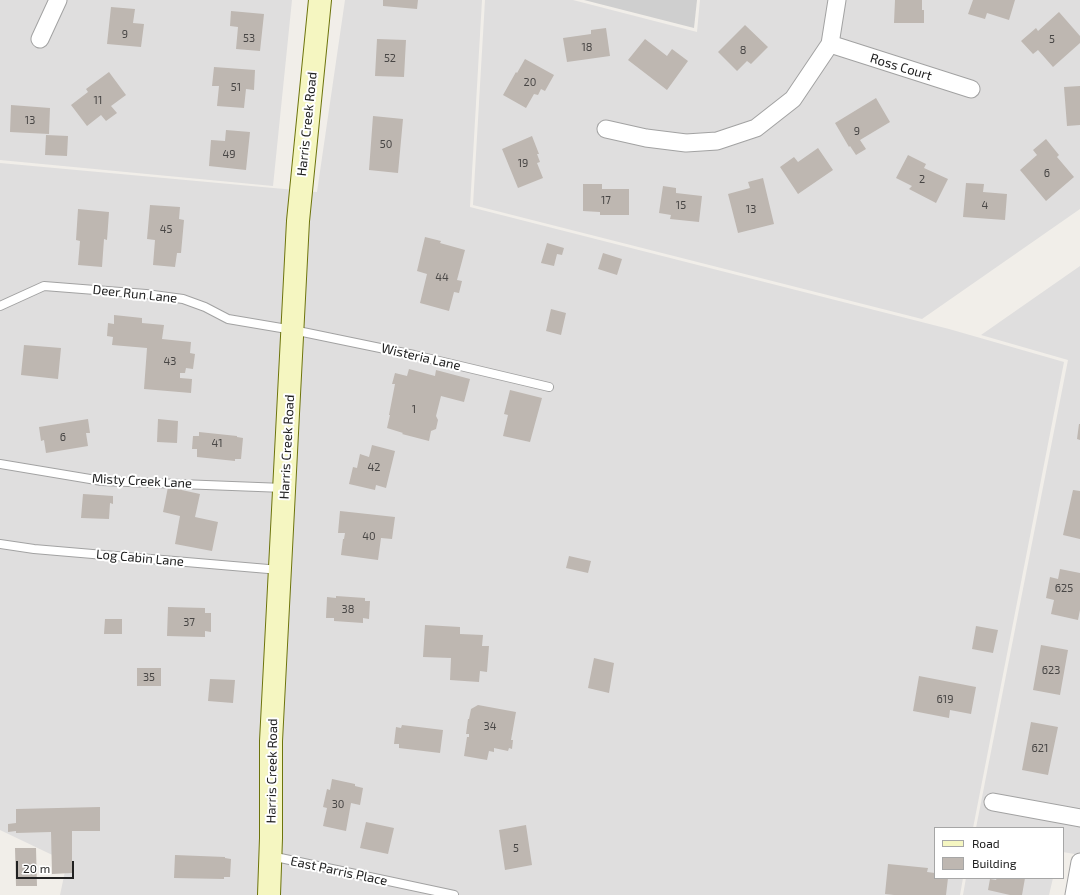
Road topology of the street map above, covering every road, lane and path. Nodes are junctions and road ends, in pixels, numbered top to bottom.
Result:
1 (58, 0) edge
2 (320, 0) edge
3 (837, 0) edge
4 (40, 39) dead end
5 (830, 44) junction
6 (971, 89) dead end
7 (606, 129) dead end
8 (0, 306) edge
9 (293, 330) junction
10 (549, 387) dead end
11 (0, 464) edge
12 (285, 488) junction
13 (0, 544) edge
14 (280, 570) junction
15 (993, 802) dead end
16 (1080, 818) edge
17 (270, 856) junction
18 (1080, 862) edge
19 (269, 895) edge
20 (454, 895) edge
21 (1074, 895) edge

1 - 4 street
2 - 9 street, Harris Creek Road
3 - 5 street
5 - 6 street, Ross Court
5 - 7 street
8 - 9 lane, Deer Run Lane
9 - 10 lane, Wisteria Lane
9 - 12 street, Harris Creek Road
11 - 12 lane, Misty Creek Lane
12 - 14 street, Harris Creek Road
13 - 14 lane, Log Cabin Lane
14 - 17 street, Harris Creek Road
15 - 16 street
17 - 19 street, Harris Creek Road
17 - 20 lane, East Parris Place
18 - 21 street

